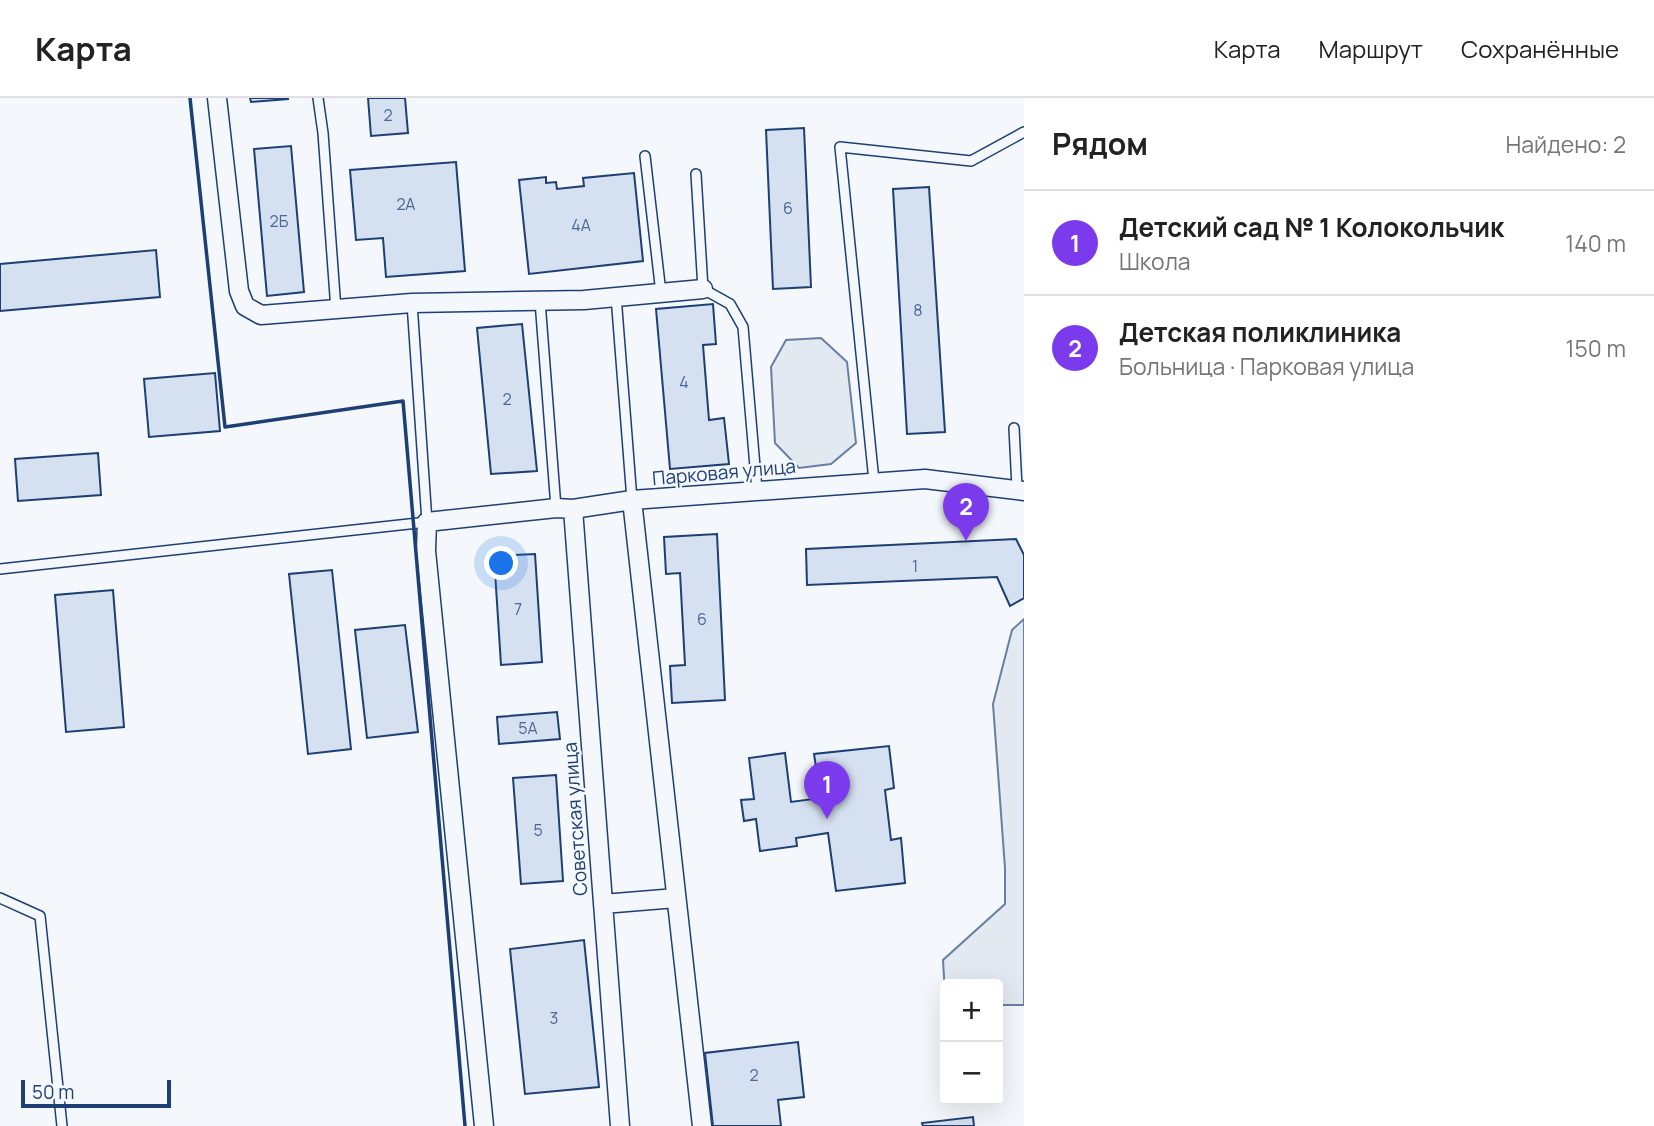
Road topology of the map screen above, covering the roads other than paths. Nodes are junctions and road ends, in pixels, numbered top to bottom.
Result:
1 (217, 98) edge
2 (318, 98) edge
3 (1024, 132) edge
4 (645, 156) dead end
5 (696, 174) dead end
6 (703, 289) junction
7 (661, 293) junction
8 (616, 296) junction
9 (540, 301) junction
10 (412, 303) junction
11 (336, 310) junction
12 (1014, 428) dead end
13 (874, 481) junction
14 (1020, 489) edge
15 (757, 490) junction
16 (632, 500) junction
17 (564, 508) junction
18 (427, 522) junction
19 (0, 569) edge
20 (0, 898) edge
21 (676, 898) junction
22 (603, 904) junction
23 (62, 1126) edge
24 (484, 1126) edge
25 (620, 1126) edge
26 (702, 1126) edge

1 - 11 street
2 - 11 lane
3 - 13 lane
4 - 7 lane
5 - 6 lane
6 - 7 street
6 - 15 lane
7 - 8 street
8 - 9 street
8 - 16 lane
9 - 10 street
9 - 17 lane
10 - 11 street
10 - 18 lane
12 - 14 lane
13 - 14 street, Парковая улица
13 - 15 street, Парковая улица
15 - 16 street, Парковая улица
16 - 17 street, Парковая улица
16 - 21 street
17 - 18 street, Парковая улица
17 - 22 street, Советская улица
18 - 19 lane
18 - 24 street
20 - 23 lane
21 - 22 street
21 - 26 street
22 - 25 street, Советская улица

